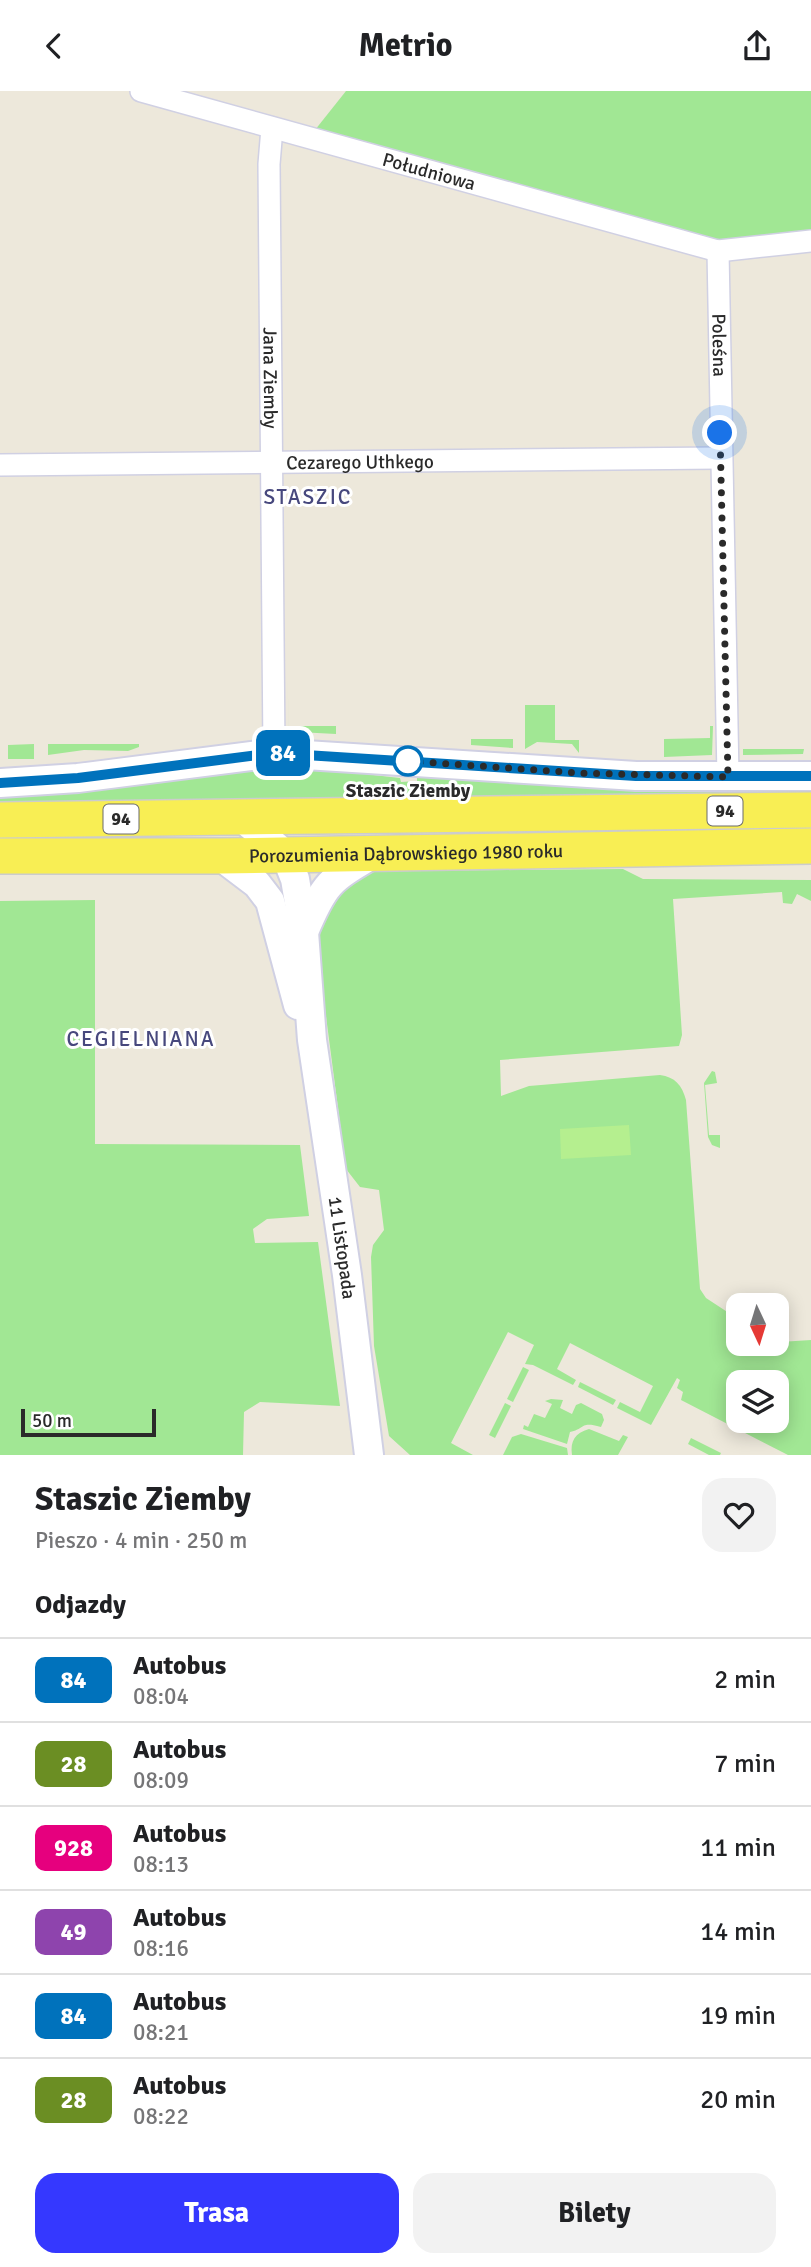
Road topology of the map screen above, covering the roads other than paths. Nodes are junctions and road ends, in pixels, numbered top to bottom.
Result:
1 (141, 91) edge
2 (272, 128) junction
3 (811, 241) edge
4 (718, 251) junction
5 (720, 458) junction
6 (271, 464) junction
7 (0, 465) edge
8 (274, 753) junction
9 (811, 776) edge
10 (728, 777) junction
11 (0, 783) edge
12 (811, 810) edge
13 (336, 815) junction
14 (243, 818) junction
15 (0, 820) edge
16 (811, 846) edge
17 (721, 847) junction
18 (378, 851) junction
19 (285, 854) junction
20 (0, 856) edge
21 (220, 856) junction
22 (811, 860) edge
23 (270, 901) junction
24 (304, 932) junction
25 (312, 1040) junction
26 (369, 1455) edge

1 - 2 street, Południowa
2 - 4 street, Południowa
2 - 6 street, Jana Ziemby
3 - 4 street
4 - 5 street, Poleśna
5 - 6 street, Cezarego Uthkego
5 - 10 street, Poleśna
6 - 7 street, Cezarego Uthkego
6 - 8 street, Jana Ziemby
8 - 10 street
8 - 11 street
9 - 10 street
12 - 13 main road, Porozumienia Dąbrowskiego 1980 roku / 94
13 - 14 main road, Porozumienia Dąbrowskiego 1980 roku / 94
13 - 19 street
14 - 15 main road, Porozumienia Dąbrowskiego 1980 roku / 94
14 - 19 street
16 - 17 main road, Porozumienia Dąbrowskiego 1980 roku / 94
17 - 18 main road, Porozumienia Dąbrowskiego 1980 roku / 94
17 - 22 main road
18 - 19 main road, Porozumienia Dąbrowskiego 1980 roku / 94
18 - 24 street
19 - 21 main road, Porozumienia Dąbrowskiego 1980 roku / 94
19 - 23 street
19 - 24 street, 11 Listopada
20 - 21 main road, Porozumienia Dąbrowskiego 1980 roku / 94
21 - 23 street
23 - 25 street, 11 Listopada
24 - 25 street, 11 Listopada
25 - 26 street, 11 Listopada

